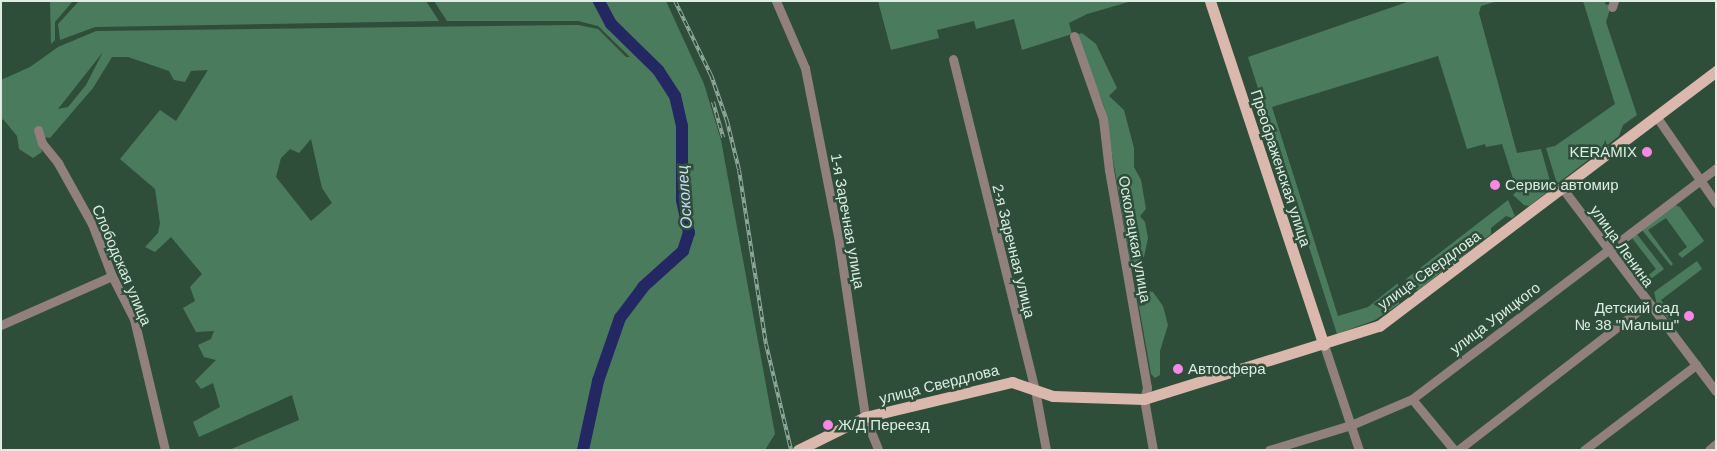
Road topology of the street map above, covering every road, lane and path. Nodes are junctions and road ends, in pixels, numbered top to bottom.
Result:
1 (776, 1) edge
2 (1210, 1) edge
3 (1074, 36) dead end
4 (952, 59) dead end
5 (1716, 71) edge
6 (1656, 116) junction
7 (38, 130) dead end
8 (1716, 168) edge
9 (1701, 182) junction
10 (1563, 189) junction
11 (1716, 203) edge
12 (1607, 250) junction
13 (112, 276) junction
14 (1647, 304) junction
15 (1, 326) edge
16 (1324, 345) junction
17 (1696, 365) junction
18 (1035, 390) junction
19 (1716, 391) edge
20 (1144, 399) junction
21 (1412, 399) junction
22 (865, 417) junction
23 (1351, 425) junction
24 (1716, 444) edge
25 (165, 450) edge
26 (798, 450) edge
27 (878, 450) edge
28 (1046, 450) edge
29 (1152, 450) edge
30 (1269, 450) edge
31 (1359, 450) edge
32 (1454, 450) edge
33 (1458, 450) edge
34 (1584, 450) edge
35 (1709, 450) edge

1 - 22 street, 1-я Заречная улица
2 - 16 main road, Преображенская улица
3 - 20 street, Осколецкая улица
4 - 18 street, 2-я Заречная улица
5 - 6 main road, улица Свердлова
6 - 9 street
6 - 10 main road, улица Свердлова
7 - 13 street, Слободская улица
8 - 9 street, улица Урицкого
9 - 11 street
9 - 12 street, улица Урицкого
10 - 12 street, улица Ленина
10 - 16 main road, улица Свердлова
12 - 14 street, улица Ленина
12 - 21 street, улица Урицкого
13 - 15 street
13 - 25 street, Слободская улица
14 - 17 street, улица Ленина
14 - 33 street
16 - 20 main road, улица Свердлова
16 - 23 street
17 - 19 street, улица Ленина
17 - 34 street
18 - 20 main road, улица Свердлова
18 - 22 main road, улица Свердлова
18 - 28 street, 2-я Заречная улица
20 - 29 street, Осколецкая улица
21 - 23 street, улица Урицкого
21 - 32 street
22 - 26 main road, улица Свердлова
22 - 27 street, 1-я Заречная улица
23 - 30 street, улица Урицкого
23 - 31 street
24 - 35 street

